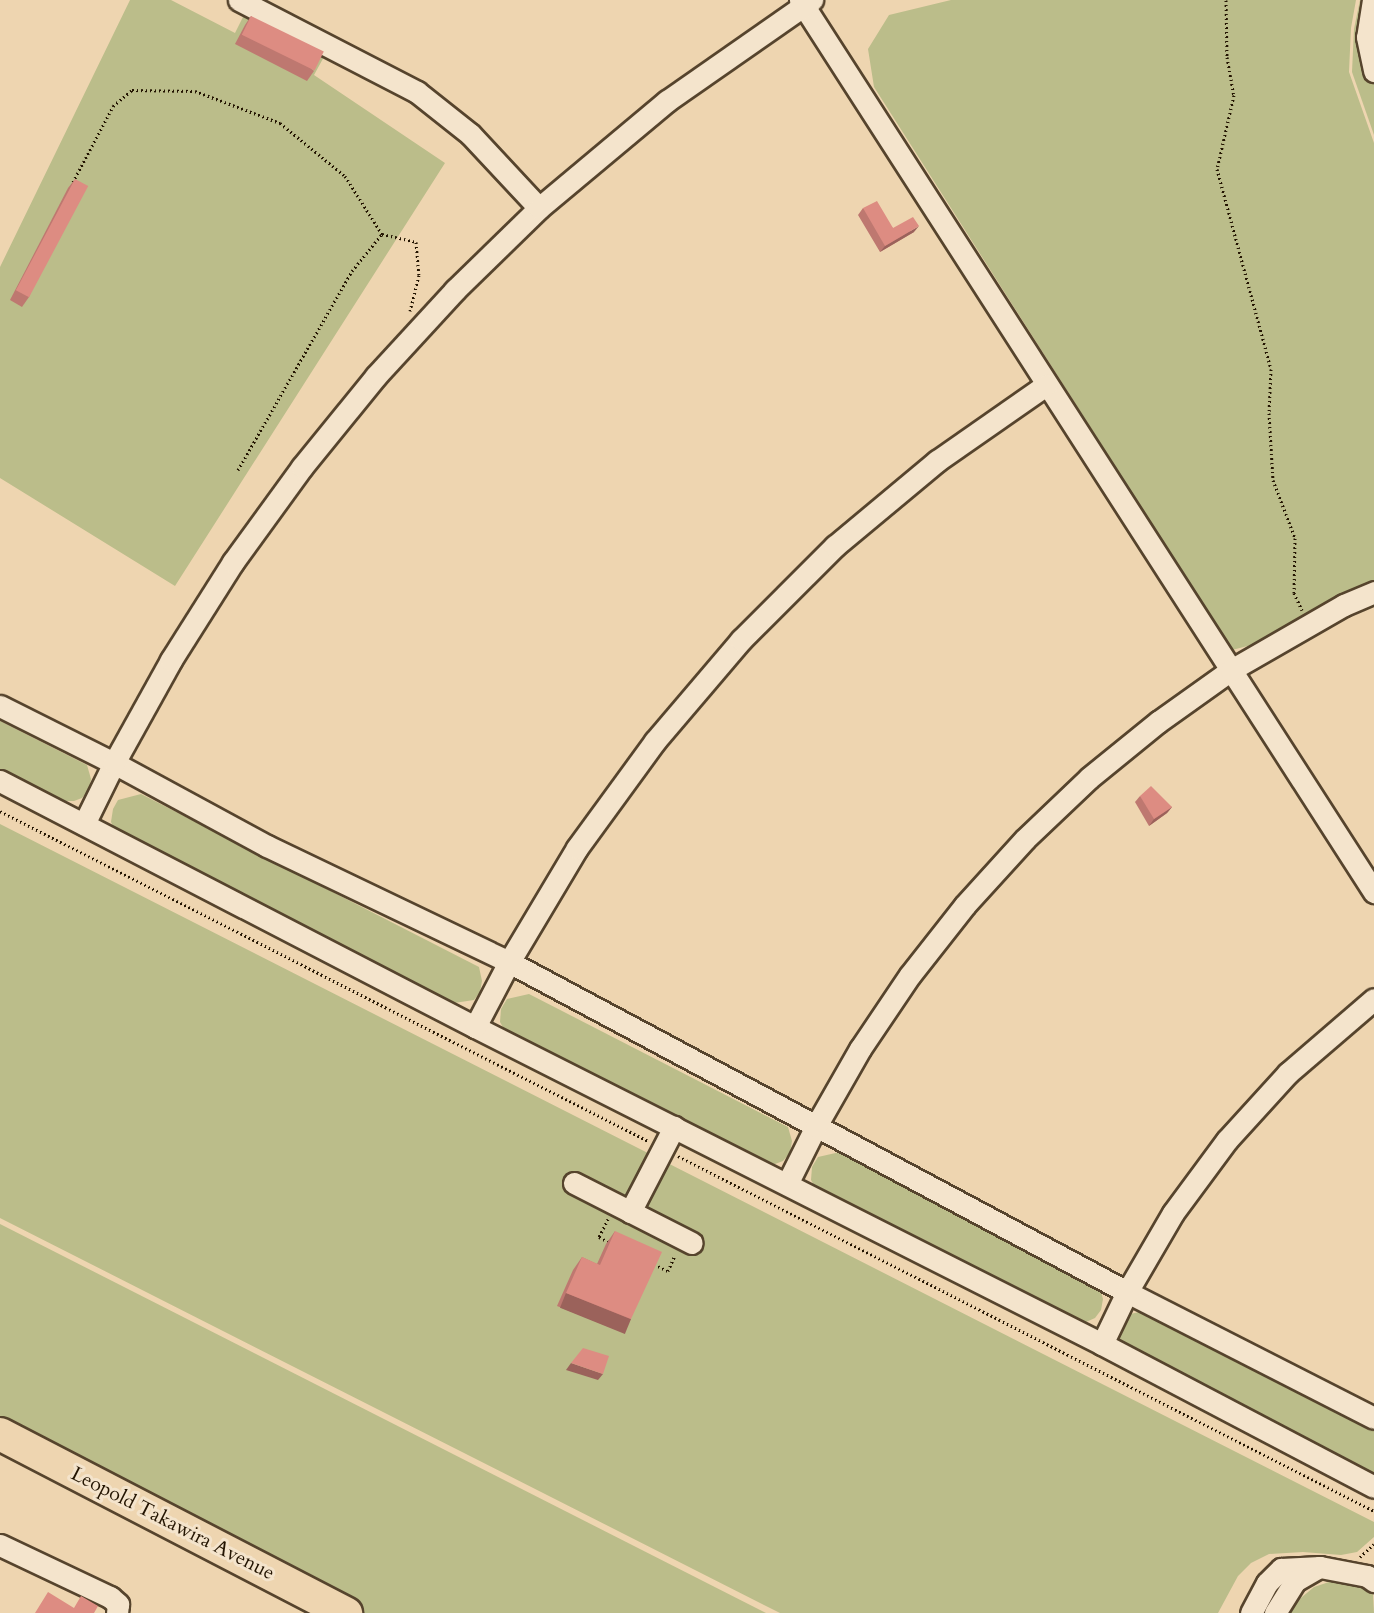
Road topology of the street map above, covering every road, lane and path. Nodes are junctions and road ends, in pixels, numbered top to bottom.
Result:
1 (239, 0) edge
2 (1226, 0) edge
3 (1373, 0) edge
4 (805, 2) edge
5 (1374, 71) edge
6 (73, 182) edge
7 (539, 208) junction
8 (382, 234) junction
9 (403, 320) dead end
10 (1046, 385) junction
11 (238, 470) dead end
12 (1374, 592) edge
13 (1310, 625) junction
14 (1231, 670) junction
15 (0, 706) edge
16 (114, 763) junction
17 (0, 781) edge
18 (0, 811) edge
19 (84, 824) junction
20 (1374, 892) edge
21 (509, 962) junction
22 (1374, 999) edge
23 (476, 1027) junction
24 (816, 1126) junction
25 (674, 1127) junction
26 (663, 1149) junction
27 (574, 1183) dead end
28 (787, 1184) junction
29 (623, 1208) junction
30 (688, 1241) joint
31 (618, 1246) edge
32 (648, 1261) edge
33 (1127, 1292) junction
34 (1102, 1344) junction
35 (1374, 1418) edge
36 (0, 1434) edge
37 (1374, 1487) edge
38 (1374, 1510) edge
39 (0, 1545) edge
40 (1320, 1567) junction
41 (1372, 1573) edge
42 (117, 1613) edge
43 (346, 1613) edge
44 (1251, 1613) edge
45 (1275, 1613) edge

1 - 7 street
2 - 13 path
3 - 5 street
4 - 7 street
4 - 10 street
6 - 8 path
7 - 16 street
8 - 9 path
8 - 11 path
10 - 14 street
10 - 21 street
12 - 13 street
13 - 14 street
14 - 20 street
14 - 24 street
15 - 16 street
16 - 19 street
16 - 21 street
17 - 19 street
18 - 26 path
19 - 23 street
21 - 23 street
21 - 24 street
22 - 33 street
23 - 25 street
24 - 28 street
24 - 33 street
25 - 26 street
25 - 28 street
26 - 29 street
26 - 38 path
27 - 29 street
28 - 34 street
29 - 30 street
29 - 31 path
30 - 32 path
33 - 34 street
33 - 35 street
34 - 37 street
36 - 43 highway, Leopold Takawira Avenue
39 - 42 street
40 - 41 street
40 - 44 street
40 - 45 street

